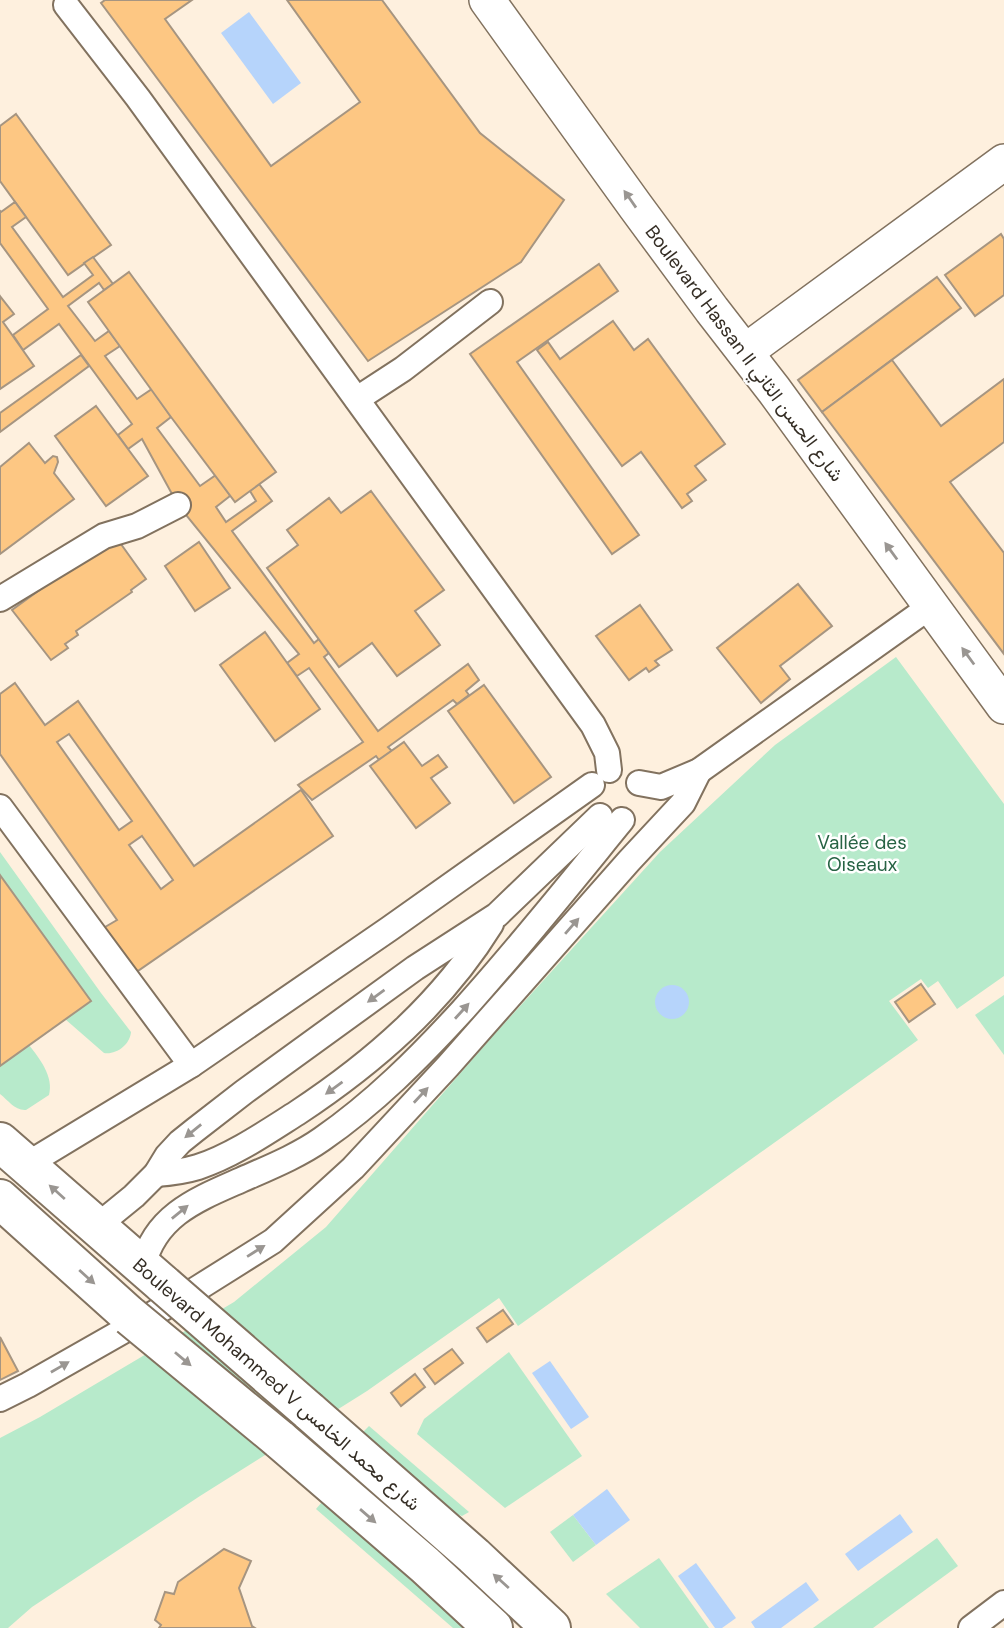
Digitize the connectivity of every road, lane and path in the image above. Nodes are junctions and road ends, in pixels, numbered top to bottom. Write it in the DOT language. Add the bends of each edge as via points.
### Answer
graph roads {
  1 [pos="487,0"];
  2 [pos="66,5"];
  3 [pos="1004,162"];
  4 [pos="490,302"];
  5 [pos="745,352"];
  6 [pos="357,399"];
  7 [pos="178,505"];
  8 [pos="0,599"];
  9 [pos="932,606"];
  10 [pos="1004,706"];
  11 [pos="699,771"];
  12 [pos="600,777"];
  13 [pos="639,783"];
  14 [pos="0,807"];
  15 [pos="611,818"];
  16 [pos="497,915"];
  17 [pos="191,1065"];
  18 [pos="13,1153"];
  19 [pos="156,1174"];
  20 [pos="0,1199"];
  21 [pos="96,1227"];
  22 [pos="153,1276"];
  23 [pos="0,1399"];
  24 [pos="1004,1602"];
  25 [pos="493,1628"];
  26 [pos="551,1628"];
  27 [pos="971,1628"];
  5 -- 1 [label="street, Boulevard Hassan II شارع الحسن الثاني, one-way"];
  2 -- 6 [label="street"];
  3 -- 5 [label="street"];
  4 -- 6 [label="street"];
  9 -- 5 [label="street, Boulevard Hassan II شارع الحسن الثاني, one-way"];
  6 -- 12 [label="street" via="593,725 607,753"];
  7 -- 8 [label="street" via="137,526 104,536"];
  10 -- 9 [label="street, Boulevard Hassan II شارع الحسن الثاني, one-way"];
  9 -- 11 [label="street"];
  11 -- 13 [label="street" via="661,787"];
  23 -- 11 [label="street, one-way" via="273,1241 353,1168 448,1066 682,803"];
  12 -- 13 [label="street" via="620,770"];
  12 -- 15 [label="street" via="589,796 592,807"];
  12 -- 17 [label="street"];
  13 -- 15 [label="street" via="640,805 633,815"];
  14 -- 17 [label="street"];
  15 -- 16 [label="street"];
  22 -- 15 [label="street, one-way" via="146,1252 157,1233 186,1206 319,1141 419,1058 506,962"];
  16 -- 19 [label="street, one-way" via="415,968 244,1092 180,1142"];
  16 -- 19 [label="street, one-way" via="435,1000 335,1088 221,1158"];
  17 -- 18 [label="street"];
  21 -- 18 [label="main road, Boulevard Mohammed V شارع محمد الخامس, one-way"];
  19 -- 21 [label="street"];
  20 -- 25 [label="main road, Boulevard Mohammed V شارع محمد الخامس, one-way, bridge"];
  21 -- 22 [label="main road, Boulevard Mohammed V شارع محمد الخامس"];
  26 -- 22 [label="main road, Boulevard Mohammed V شارع محمد الخامس, one-way, bridge"];
  24 -- 27 [label="street"];
}
